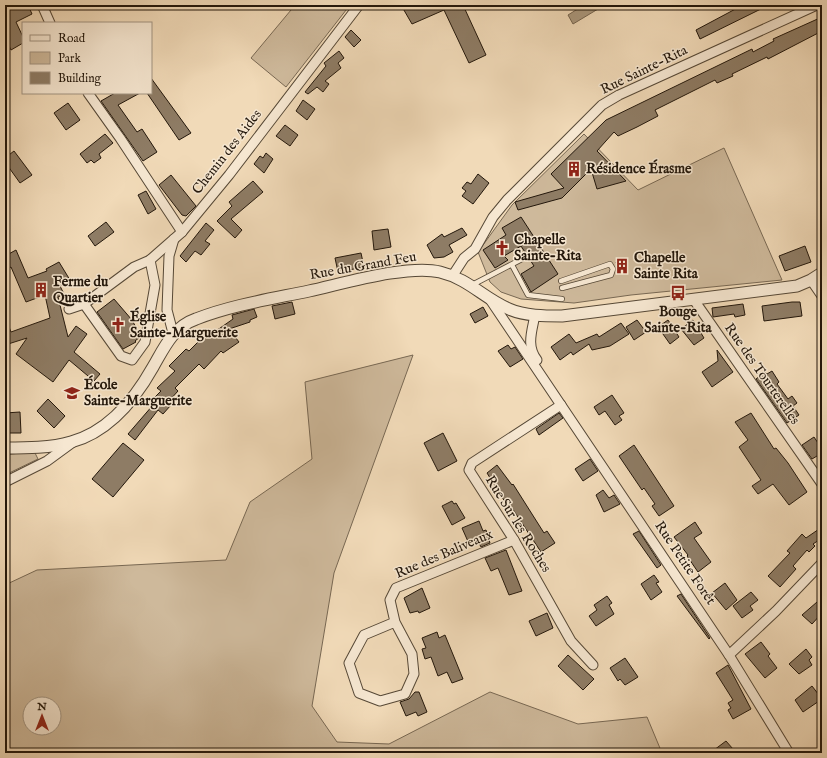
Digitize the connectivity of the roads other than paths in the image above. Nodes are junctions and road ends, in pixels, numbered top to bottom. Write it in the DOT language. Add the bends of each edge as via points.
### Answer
graph roads {
  1 [pos="42,5"];
  2 [pos="359,5"];
  3 [pos="816,5"];
  4 [pos="50,22"];
  5 [pos="89,94"];
  6 [pos="182,232"];
  7 [pos="174,239"];
  8 [pos="522,259"];
  9 [pos="150,260"];
  10 [pos="512,265"];
  11 [pos="822,273"];
  12 [pos="453,275"];
  13 [pos="812,280"];
  14 [pos="561,281"];
  15 [pos="472,285"];
  16 [pos="562,288"];
  17 [pos="488,296"];
  18 [pos="822,296"];
  19 [pos="562,299"];
  20 [pos="694,300"];
  21 [pos="84,304"];
  22 [pos="69,309"];
  23 [pos="535,315"];
  24 [pos="173,333"];
  25 [pos="553,392"];
  26 [pos="561,405"];
  27 [pos="73,442"];
  28 [pos="5,448"];
  29 [pos="5,482"];
  30 [pos="822,484"];
  31 [pos="514,540"];
  32 [pos="822,563"];
  33 [pos="395,622"];
  34 [pos="729,655"];
  35 [pos="593,665"];
  36 [pos="789,753"];
  1 -- 4 [label="street"];
  2 -- 6 [label="street, Chemin des Aides" via="229,175"];
  3 -- 12 [label="street, Rue Sainte-Rita" via="602,105 507,200 475,249 464,258"];
  5 -- 6 [label="street"];
  6 -- 7 [label="street, Chemin des Aides"];
  7 -- 9 [label="street, Chemin des Aides"];
  7 -- 24 [label="street" via="170,256 167,310"];
  8 -- 10 [label="lane"];
  9 -- 21 [label="street, Chemin des Aides" via="134,267"];
  9 -- 21 [label="street" via="155,285 145,342 132,360 121,356"];
  10 -- 15 [label="lane"];
  10 -- 19 [label="lane" via="528,295"];
  11 -- 13 [label="street, Rue du Grand Feu"];
  12 -- 15 [label="street, Rue du Grand Feu"];
  12 -- 24 [label="street, Rue du Grand Feu" via="421,270 368,278 223,310 194,319"];
  13 -- 18 [label="street"];
  13 -- 20 [label="street, Rue du Grand Feu" via="797,286"];
  14 -- 16 [label="lane" via="610,264 613,269 611,275"];
  15 -- 17 [label="street, Rue du Grand Feu"];
  17 -- 23 [label="street, Rue du Grand Feu" via="509,309"];
  17 -- 25 [label="street, Rue Petite Forêt"];
  20 -- 23 [label="street, Rue du Grand Feu" via="562,316"];
  20 -- 30 [label="street, Rue des Tourterelles"];
  21 -- 22 [label="street, Chemin des Aides"];
  23 -- 25 [label="street, Rue Petite Forêt" via="530,342 531,353 552,380"];
  24 -- 27 [label="street, Rue du Grand Feu" via="141,388 115,416 97,430"];
  25 -- 26 [label="street, Rue Petite Forêt"];
  26 -- 31 [label="street, Rue Sur les Roches" via="472,463 469,470"];
  26 -- 34 [label="street, Rue Petite Forêt"];
  27 -- 28 [label="street, Rue du Grand Feu"];
  27 -- 29 [label="street" via="47,461"];
  31 -- 33 [label="street, Rue des Baliveaux" via="396,588 390,600"];
  31 -- 35 [label="street, Rue Sur les Roches" via="570,641"];
  32 -- 34 [label="street"];
  33 -- 33 [label="street, Rue des Baliveaux" via="412,654 414,674 405,694 380,701 359,693 349,663 364,635"];
  34 -- 36 [label="street, Rue Petite Forêt"];
}
